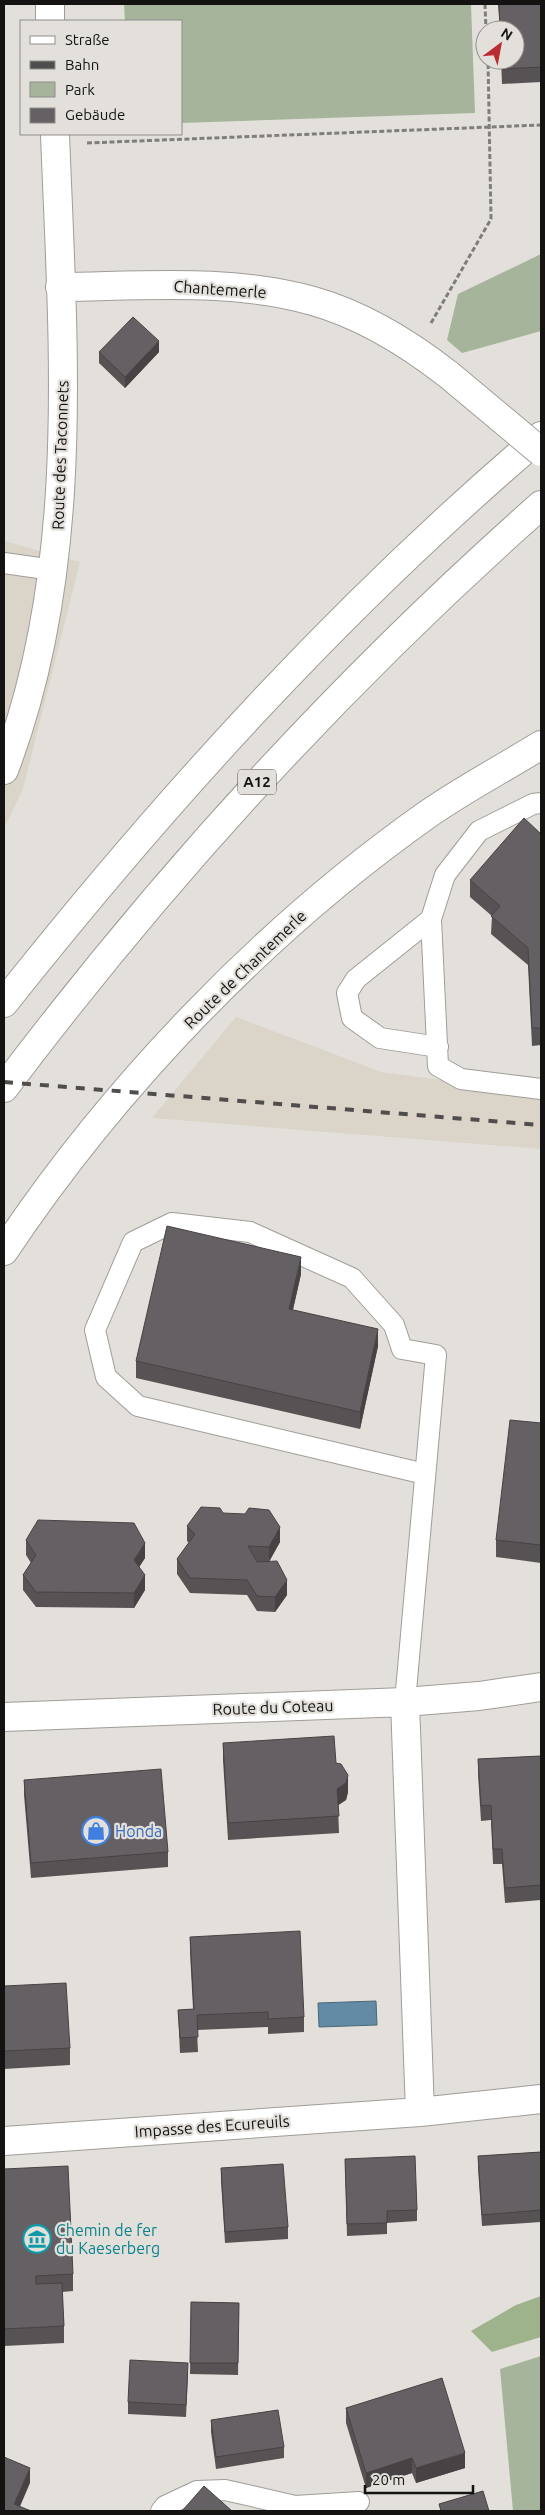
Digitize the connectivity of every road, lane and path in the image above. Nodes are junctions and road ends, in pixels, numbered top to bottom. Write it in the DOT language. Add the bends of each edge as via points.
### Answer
graph roads {
  1 [pos="50,4"];
  2 [pos="485,4"];
  3 [pos="50,20"];
  4 [pos="486,20"];
  5 [pos="488,70"];
  6 [pos="541,125"];
  7 [pos="490,126"];
  8 [pos="55,135"];
  9 [pos="85,143"];
  10 [pos="60,287"];
  11 [pos="415,349"];
  12 [pos="541,436"];
  13 [pos="541,452"];
  14 [pos="541,504"];
  15 [pos="4,563"];
  16 [pos="53,570"];
  17 [pos="541,745"];
  18 [pos="4,770"];
  19 [pos="541,803"];
  20 [pos="431,918"];
  21 [pos="4,1003"];
  22 [pos="438,1056"];
  23 [pos="4,1088"];
  24 [pos="541,1089"];
  25 [pos="4,1251"];
  26 [pos="425,1474"];
  27 [pos="541,1687"];
  28 [pos="405,1702"];
  29 [pos="4,1717"];
  30 [pos="541,2099"];
  31 [pos="420,2112"];
  32 [pos="4,2141"];
  33 [pos="359,2502"];
  34 [pos="161,2511"];
  1 -- 3 [label="main road"];
  2 -- 4 [label="path"];
  5 -- 7 [label="path"];
  6 -- 7 [label="path"];
  7 -- 9 [label="path"];
  7 -- 11 [label="path" via="492,219"];
  8 -- 10 [label="main road, Route des Taconnets"];
  10 -- 11 [label="main road, Chantemerle" via="194,285 254,288 314,301 368,322"];
  10 -- 16 [label="main road, Route des Taconnets" via="64,423"];
  11 -- 13 [label="main road, Chantemerle, bridge"];
  12 -- 21 [label="main road" via="396,567 264,699 126,852"];
  14 -- 23 [label="main road, A12" via="362,672 229,812 109,952"];
  15 -- 16 [label="lane"];
  16 -- 18 [label="main road, Route des Taconnets" via="34,673"];
  17 -- 25 [label="main road, Route de Chantemerle" via="429,814 398,837 293,922 230,980 171,1040 114,1106"];
  19 -- 20 [label="lane" via="479,831 445,875"];
  20 -- 22 [label="lane"];
  20 -- 22 [label="lane" via="356,979 346,993 352,1018 380,1038"];
  22 -- 24 [label="lane" via="461,1079"];
  26 -- 26 [label="lane" via="138,1406 106,1377 95,1330 133,1242 172,1223 250,1232 352,1278 394,1325 402,1349 436,1355"];
  26 -- 28 [label="lane"];
  27 -- 28 [label="main road, Route du Coteau"];
  28 -- 29 [label="main road, Route du Coteau"];
  28 -- 31 [label="main road"];
  30 -- 31 [label="main road, Impasse des Ecureuils"];
  31 -- 32 [label="main road, Impasse des Ecureuils"];
  33 -- 34 [label="lane" via="295,2506 224,2490 197,2491"];
}
